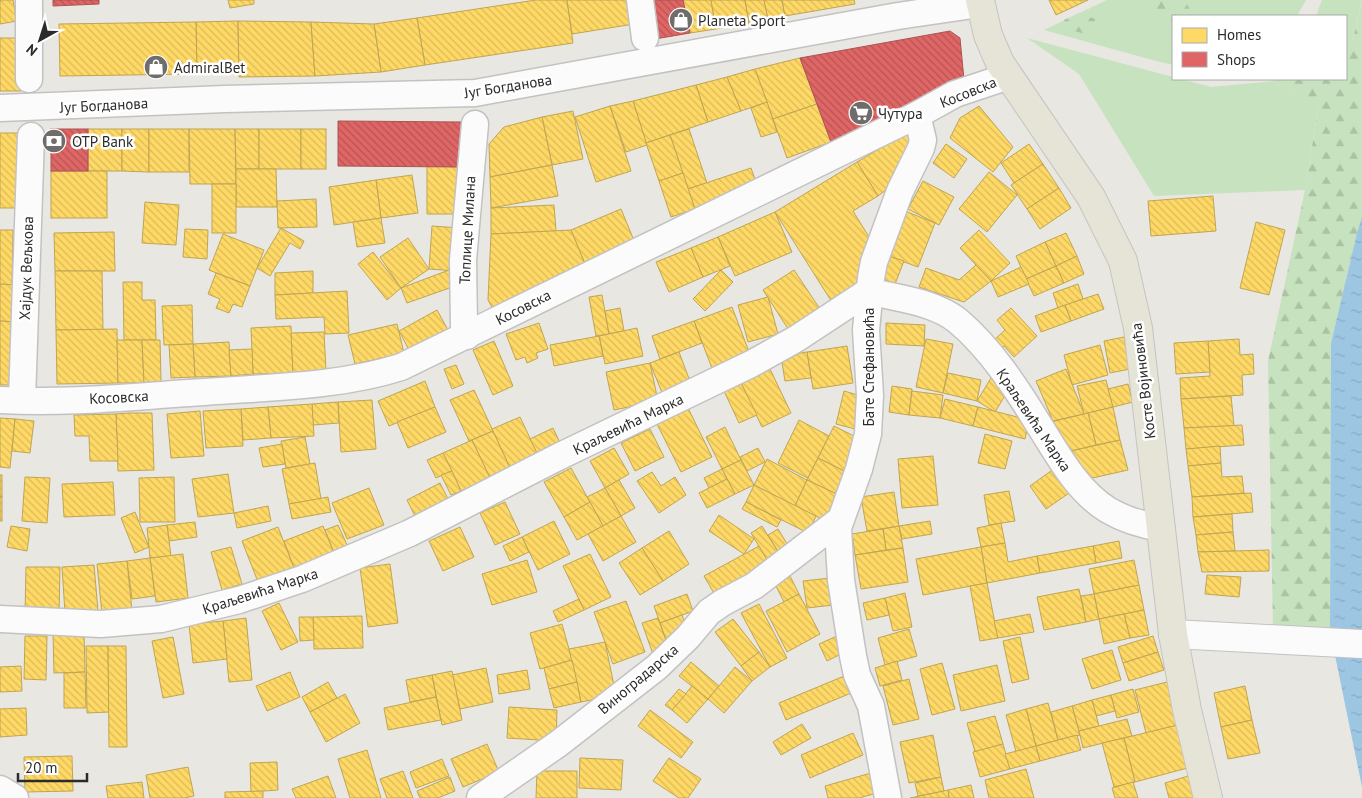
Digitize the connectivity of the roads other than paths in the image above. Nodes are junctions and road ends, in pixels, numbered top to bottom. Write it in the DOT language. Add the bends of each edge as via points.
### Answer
graph roads {
  1 [pos="29,0"];
  2 [pos="640,0"];
  3 [pos="980,2"];
  4 [pos="645,38"];
  5 [pos="1009,76"];
  6 [pos="29,79"];
  7 [pos="0,108"];
  8 [pos="917,116"];
  9 [pos="475,124"];
  10 [pos="31,136"];
  11 [pos="869,291"];
  12 [pos="467,336"];
  13 [pos="11,400"];
  14 [pos="840,520"];
  15 [pos="1161,528"];
  16 [pos="0,619"];
  17 [pos="1173,634"];
  18 [pos="1362,644"];
  19 [pos="0,789"];
  20 [pos="15,798"];
  21 [pos="480,798"];
  22 [pos="888,798"];
  23 [pos="1208,798"];
  1 -- 6 [label="street"];
  2 -- 4 [label="street"];
  3 -- 5 [label="main road, Косте Војиновића" via="988,35"];
  3 -- 7 [label="street, Југ Богданова" via="475,93"];
  5 -- 8 [label="street, Косовска" via="955,94"];
  5 -- 15 [label="main road, Косте Војиновића" via="1091,198 1123,261 1138,328"];
  8 -- 11 [label="street, Бате Стефановића" via="922,148 889,219 874,262"];
  8 -- 12 [label="street, Косовска"];
  9 -- 12 [label="street, Топлице Милана" via="463,260 464,327"];
  10 -- 13 [label="street, Хајдук Вељкова"];
  11 -- 14 [label="street, Бате Стефановића" via="866,330 870,395 868,434"];
  11 -- 15 [label="street, Краљевића Марка" via="916,302 957,321 1006,377 1077,482 1106,509 1141,525"];
  11 -- 16 [label="street, Краљевића Марка" via="752,364 550,461 410,533 294,582 212,608 146,621 88,624"];
  12 -- 13 [label="street, Косовска" via="401,367 343,381 166,394"];
  14 -- 21 [label="street, Виноградарска" via="754,586 709,612 658,667 558,744"];
  14 -- 22 [label="street, Бате Стефановића" via="840,565 853,656 857,675 871,706"];
  15 -- 17 [label="main road, Косте Војиновића"];
  17 -- 18 [label="street"];
  17 -- 23 [label="main road, Косте Војиновића"];
  19 -- 20 [label="street"];
}
